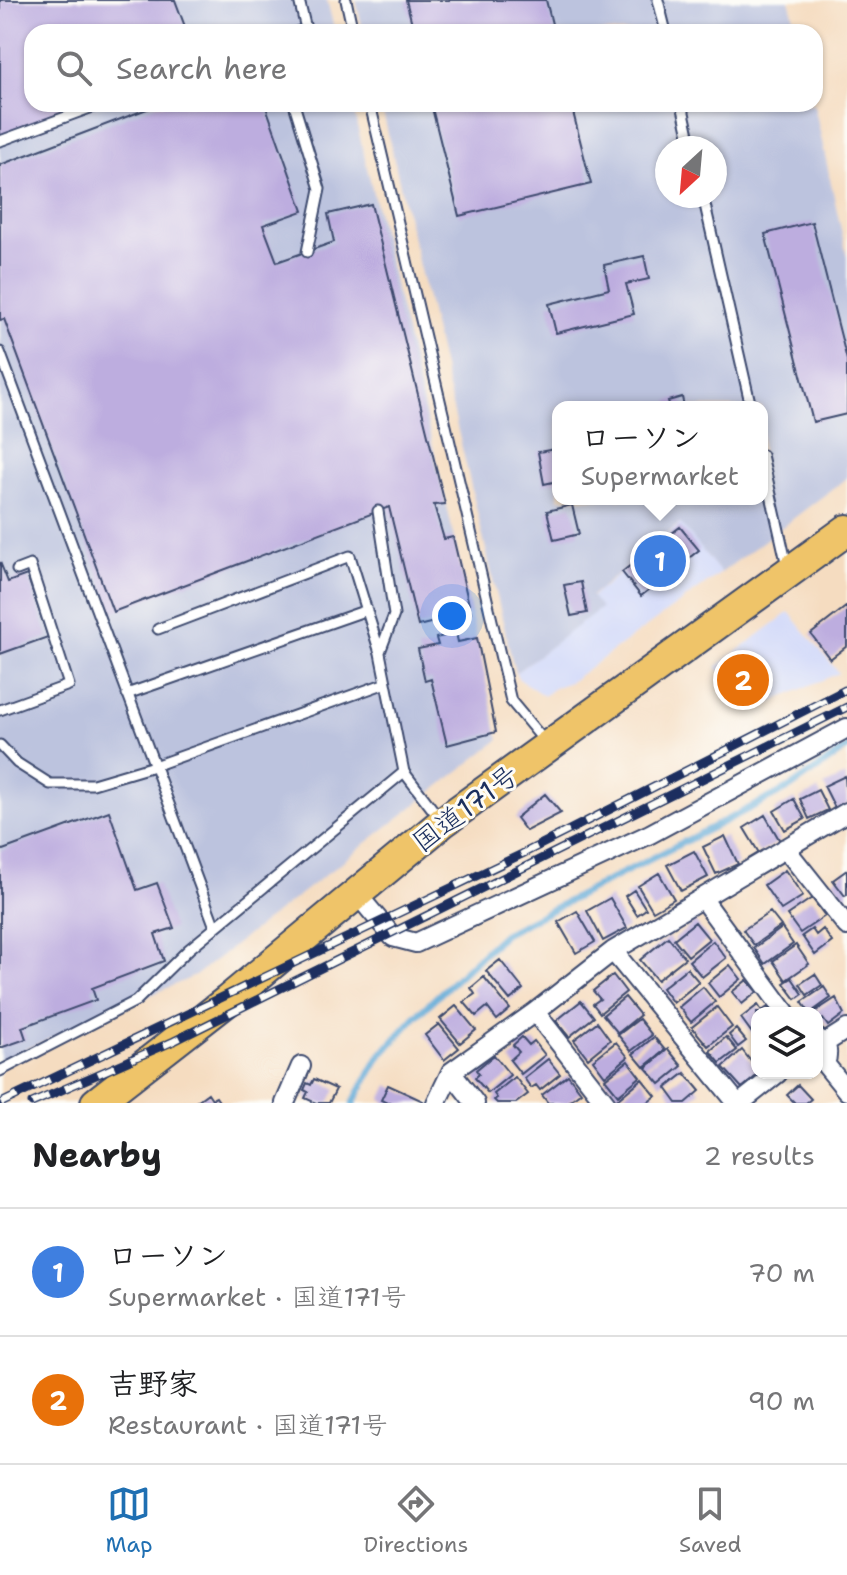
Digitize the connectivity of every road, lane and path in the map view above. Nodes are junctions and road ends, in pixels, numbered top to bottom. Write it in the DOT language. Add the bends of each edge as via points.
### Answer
graph roads {
  1 [pos="299,0"];
  2 [pos="346,0"];
  3 [pos="658,0"];
  4 [pos="305,24"];
  5 [pos="351,24"];
  6 [pos="664,24"];
  7 [pos="79,112"];
  8 [pos="296,112"];
  9 [pos="372,112"];
  10 [pos="684,112"];
  11 [pos="689,136"];
  12 [pos="0,141"];
  13 [pos="706,208"];
  14 [pos="307,252"];
  15 [pos="0,352"];
  16 [pos="750,401"];
  17 [pos="768,481"];
  18 [pos="378,511"];
  19 [pos="847,530"];
  20 [pos="17,570"];
  21 [pos="789,573"];
  22 [pos="367,610"];
  23 [pos="158,629"];
  24 [pos="380,653"];
  25 [pos="386,683"];
  26 [pos="127,694"];
  27 [pos="0,710"];
  28 [pos="847,728"];
  29 [pos="0,745"];
  30 [pos="548,747"];
  31 [pos="154,766"];
  32 [pos="404,772"];
  33 [pos="847,812"];
  34 [pos="443,822"];
  35 [pos="785,848"];
  36 [pos="356,893"];
  37 [pos="702,898"];
  38 [pos="847,926"];
  39 [pos="215,927"];
  40 [pos="613,951"];
  41 [pos="782,1007"];
  42 [pos="535,1012"];
  43 [pos="847,1029"];
  44 [pos="823,1039"];
  45 [pos="823,1045"];
  46 [pos="823,1062"];
  47 [pos="301,1066"];
  48 [pos="823,1067"];
  49 [pos="0,1071"];
  50 [pos="451,1072"];
  51 [pos="770,1079"];
  52 [pos="847,1091"];
  53 [pos="96,1103"];
  54 [pos="285,1103"];
  55 [pos="436,1103"];
  56 [pos="475,1103"];
  57 [pos="606,1103"];
  58 [pos="738,1103"];
  1 -- 4 [label="lane"];
  2 -- 5 [label="lane"];
  3 -- 6 [label="lane"];
  7 -- 12 [label="lane"];
  8 -- 14 [label="lane" via="320,189"];
  9 -- 30 [label="lane" via="511,701"];
  10 -- 11 [label="lane"];
  13 -- 16 [label="lane"];
  15 -- 26 [label="lane"];
  17 -- 21 [label="lane"];
  18 -- 24 [label="lane" via="394,615"];
  19 -- 21 [label="highway, 国道171号"];
  20 -- 27 [label="lane" via="30,565 69,685"];
  21 -- 30 [label="highway, 国道171号"];
  22 -- 23 [label="lane" via="350,556"];
  22 -- 24 [label="lane"];
  22 -- 26 [label="lane"];
  24 -- 25 [label="lane"];
  25 -- 31 [label="lane"];
  25 -- 32 [label="lane"];
  26 -- 31 [label="lane"];
  28 -- 36 [label="street" via="650,834 416,943 393,937"];
  29 -- 31 [label="lane" via="50,784 93,784"];
  30 -- 34 [label="highway, 国道171号"];
  31 -- 39 [label="lane"];
  32 -- 34 [label="lane"];
  32 -- 39 [label="lane"];
  33 -- 35 [label="street"];
  34 -- 36 [label="highway, 国道171号"];
  35 -- 37 [label="street"];
  35 -- 38 [label="street"];
  36 -- 53 [label="highway, 国道171号"];
  37 -- 40 [label="street"];
  37 -- 41 [label="street"];
  39 -- 49 [label="lane" via="136,1001"];
  40 -- 42 [label="street"];
  40 -- 58 [label="street"];
  42 -- 50 [label="street"];
  42 -- 57 [label="street"];
  43 -- 44 [label="street"];
  45 -- 46 [label="street" via="828,1056"];
  47 -- 54 [label="street"];
  48 -- 52 [label="street"];
  50 -- 55 [label="street"];
  50 -- 56 [label="street"];
  51 -- 58 [label="street"];
}
